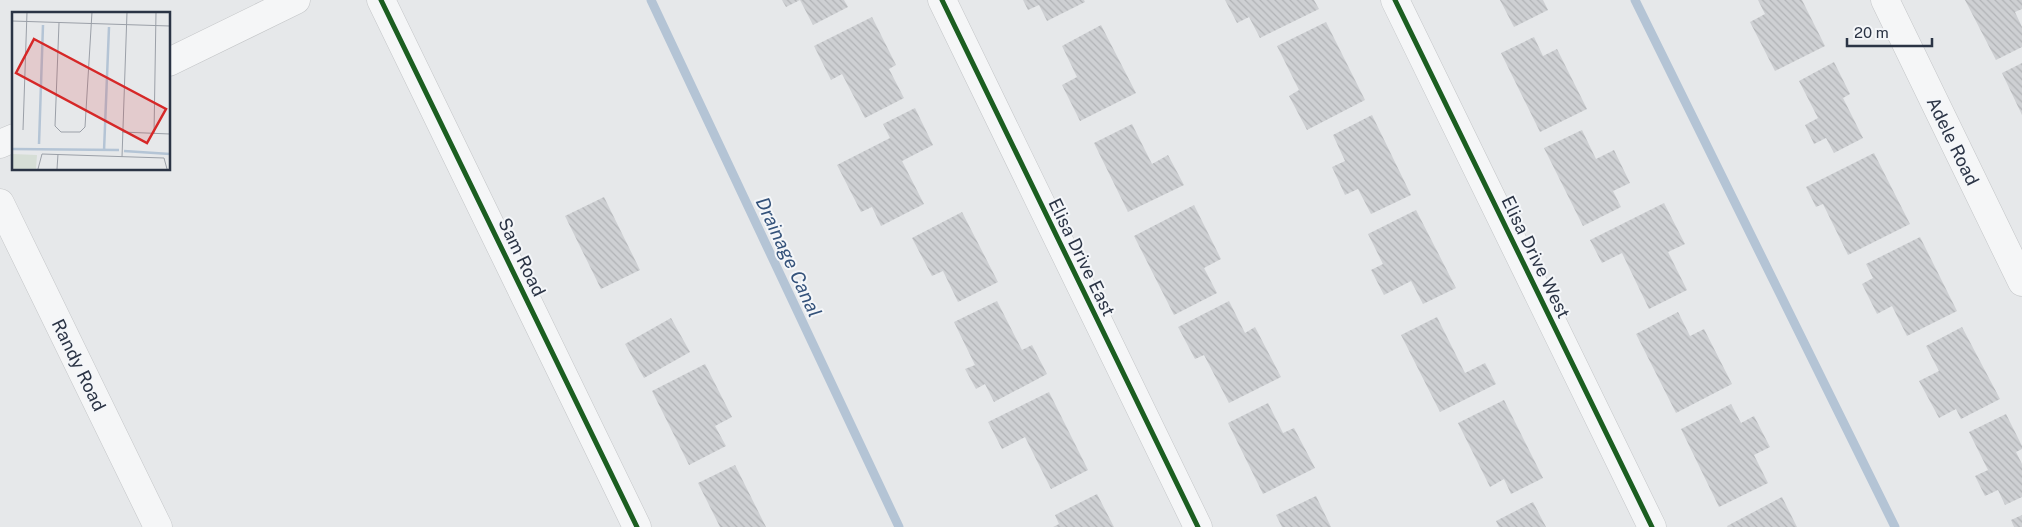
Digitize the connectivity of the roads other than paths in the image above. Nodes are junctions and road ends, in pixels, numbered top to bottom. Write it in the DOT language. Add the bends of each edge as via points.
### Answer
graph roads {
  1 [pos="296,0"];
  2 [pos="381,0"];
  3 [pos="942,0"];
  4 [pos="1395,0"];
  5 [pos="1884,0"];
  6 [pos="170,62"];
  7 [pos="12,139"];
  8 [pos="0,144"];
  9 [pos="0,203"];
  10 [pos="2022,282"];
  11 [pos="158,527"];
  12 [pos="637,527"];
  13 [pos="1198,527"];
  14 [pos="1652,527"];
  1 -- 6 [label="street"];
  2 -- 12 [label="street, Sam Road"];
  3 -- 13 [label="street, Elisa Drive East"];
  4 -- 14 [label="street, Elisa Drive West"];
  5 -- 10 [label="street, Adele Road"];
  7 -- 8 [label="street"];
  9 -- 11 [label="street, Randy Road"];
}
